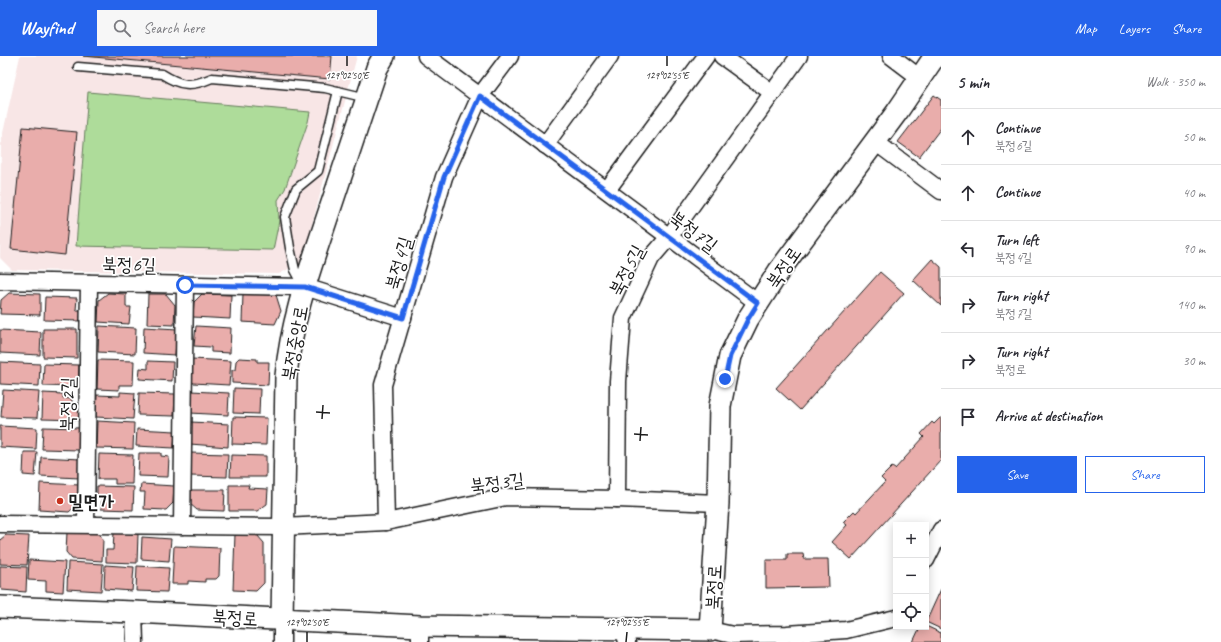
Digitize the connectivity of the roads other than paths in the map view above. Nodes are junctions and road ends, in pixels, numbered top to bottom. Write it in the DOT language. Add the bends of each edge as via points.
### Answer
graph roads {
  1 [pos="384,56"];
  2 [pos="426,56"];
  3 [pos="510,56"];
  4 [pos="610,56"];
  5 [pos="706,56"];
  6 [pos="722,56"];
  7 [pos="799,56"];
  8 [pos="891,56"];
  9 [pos="935,56"];
  10 [pos="78,67"];
  11 [pos="920,78"];
  12 [pos="338,91"];
  13 [pos="773,93"];
  14 [pos="480,96"];
  15 [pos="367,98"];
  16 [pos="874,141"];
  17 [pos="545,145"];
  18 [pos="607,190"];
  19 [pos="941,191"];
  20 [pos="669,237"];
  21 [pos="0,281"];
  22 [pos="88,283"];
  23 [pos="185,285"];
  24 [pos="305,287"];
  25 [pos="758,303"];
  26 [pos="403,318"];
  27 [pos="617,499"];
  28 [pos="718,503"];
  29 [pos="386,522"];
  30 [pos="0,524"];
  31 [pos="86,524"];
  32 [pos="182,526"];
  33 [pos="283,527"];
  34 [pos="941,530"];
  35 [pos="927,558"];
  36 [pos="0,608"];
  37 [pos="134,612"];
  38 [pos="893,619"];
  39 [pos="282,620"];
  40 [pos="710,630"];
  41 [pos="420,634"];
  42 [pos="561,635"];
  43 [pos="625,636"];
  44 [pos="135,642"];
  45 [pos="282,642"];
  1 -- 15 [label="street, 북정중앙로"];
  2 -- 14 [label="street, 북정7길"];
  3 -- 14 [label="street, 북정4길"];
  4 -- 17 [label="street"];
  5 -- 18 [label="street"];
  6 -- 13 [label="street"];
  7 -- 13 [label="street, 북정5길"];
  8 -- 11 [label="street"];
  9 -- 11 [label="street, 북정로"];
  10 -- 12 [label="lane" via="162,74 186,85 212,78"];
  11 -- 16 [label="street, 북정로"];
  12 -- 15 [label="lane"];
  12 -- 24 [label="lane" via="318,170 296,189 285,217 295,270"];
  13 -- 20 [label="street, 북정5길"];
  14 -- 17 [label="street, 북정7길"];
  14 -- 26 [label="street, 북정4길" via="444,177"];
  15 -- 24 [label="street, 북정중앙로"];
  16 -- 19 [label="street"];
  16 -- 25 [label="street, 북정로" via="779,270"];
  17 -- 18 [label="street, 북정7길"];
  18 -- 20 [label="street, 북정7길"];
  20 -- 25 [label="street, 북정7길"];
  20 -- 27 [label="street, 북정5길" via="651,258 623,318 618,381"];
  21 -- 22 [label="street, 북정6길"];
  22 -- 23 [label="street, 북정6길"];
  22 -- 31 [label="street, 북정2길"];
  23 -- 24 [label="street, 북정6길"];
  23 -- 32 [label="street"];
  24 -- 26 [label="street, 북정6길"];
  24 -- 33 [label="street, 북정중앙로" via="288,353"];
  25 -- 28 [label="street, 북정로" via="730,356 725,379 720,406"];
  26 -- 29 [label="street, 북정4길" via="383,385"];
  27 -- 28 [label="street, 북정3길"];
  27 -- 29 [label="street, 북정3길" via="506,497"];
  28 -- 40 [label="street, 북정로"];
  29 -- 33 [label="street, 북정3길"];
  30 -- 31 [label="street"];
  31 -- 32 [label="street"];
  32 -- 33 [label="street"];
  33 -- 39 [label="street, 북정중앙로"];
  34 -- 35 [label="street"];
  36 -- 37 [label="street, 북정로"];
  37 -- 39 [label="street, 북정로"];
  37 -- 44 [label="street"];
  38 -- 40 [label="street, 북정로" via="846,630 787,634 733,635"];
  39 -- 41 [label="street, 북정로"];
  39 -- 45 [label="street"];
  40 -- 43 [label="street, 북정로"];
  41 -- 42 [label="street, 북정로"];
  42 -- 43 [label="street, 북정로"];
}
